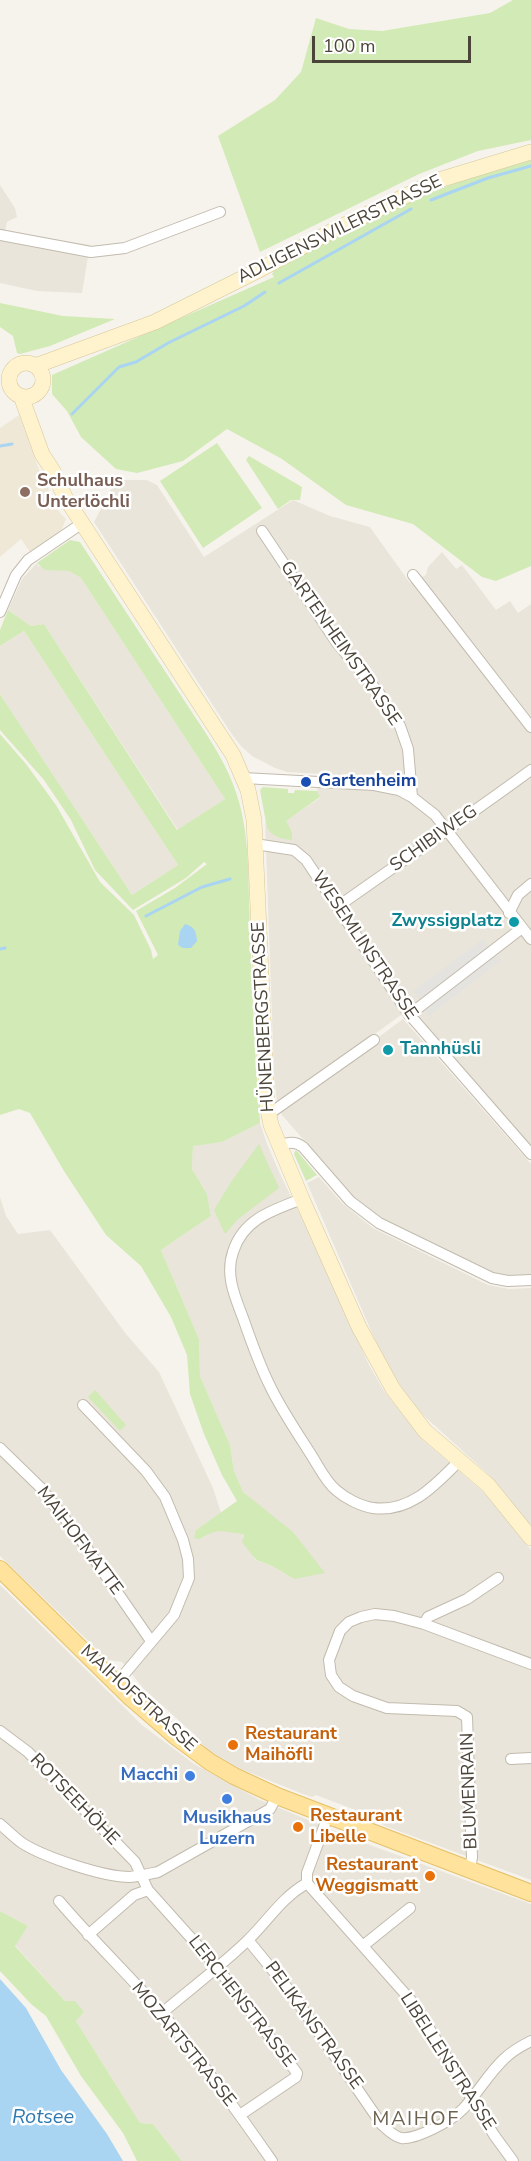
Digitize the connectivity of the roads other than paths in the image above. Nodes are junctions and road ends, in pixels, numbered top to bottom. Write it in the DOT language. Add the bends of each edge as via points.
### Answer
graph roads {
  1 [pos="531,152"];
  2 [pos="220,212"];
  3 [pos="0,236"];
  4 [pos="38,370"];
  5 [pos="5,377"];
  6 [pos="37,393"];
  7 [pos="21,396"];
  8 [pos="53,471"];
  9 [pos="81,524"];
  10 [pos="262,531"];
  11 [pos="413,574"];
  12 [pos="0,612"];
  13 [pos="531,727"];
  14 [pos="531,770"];
  15 [pos="243,778"];
  16 [pos="412,796"];
  17 [pos="447,832"];
  18 [pos="255,844"];
  19 [pos="531,884"];
  20 [pos="337,907"];
  21 [pos="509,913"];
  22 [pos="522,928"];
  23 [pos="531,939"];
  24 [pos="409,1015"];
  25 [pos="374,1040"];
  26 [pos="269,1114"];
  27 [pos="279,1146"];
  28 [pos="531,1154"];
  29 [pos="302,1199"];
  30 [pos="531,1280"];
  31 [pos="84,1405"];
  32 [pos="0,1448"];
  33 [pos="460,1460"];
  34 [pos="531,1538"];
  35 [pos="0,1570"];
  36 [pos="498,1578"];
  37 [pos="424,1624"];
  38 [pos="152,1641"];
  39 [pos="531,1664"];
  40 [pos="116,1684"];
  41 [pos="0,1731"];
  42 [pos="531,1758"];
  43 [pos="511,1759"];
  44 [pos="277,1796"];
  45 [pos="328,1816"];
  46 [pos="0,1824"];
  47 [pos="470,1870"];
  48 [pos="143,1875"];
  49 [pos="307,1883"];
  50 [pos="148,1890"];
  51 [pos="531,1893"];
  52 [pos="59,1901"];
  53 [pos="410,1908"];
  54 [pos="88,1935"];
  55 [pos="248,1940"];
  56 [pos="363,1945"];
  57 [pos="217,1967"];
  58 [pos="162,2013"];
  59 [pos="531,2041"];
  60 [pos="472,2097"];
  61 [pos="240,2115"];
  62 [pos="272,2161"];
  63 [pos="513,2161"];
  1 -- 4 [label="street, ADLIGENSWILERSTRASSE" via="440,180 332,231 133,337"];
  2 -- 3 [label="street" via="125,248 92,252"];
  4 -- 5 [label="street" via="22,363"];
  4 -- 6 [label="street" via="43,381"];
  5 -- 7 [label="street"];
  6 -- 7 [label="street"];
  6 -- 8 [label="street, HÜNENBERGSTRASSE" via="39,421"];
  7 -- 8 [label="street, HÜNENBERGSTRASSE" via="42,454"];
  8 -- 9 [label="street, HÜNENBERGSTRASSE"];
  9 -- 12 [label="street" via="28,560 16,575"];
  9 -- 15 [label="street, HÜNENBERGSTRASSE" via="232,755"];
  10 -- 16 [label="street, GARTENHEIMSTRASSE" via="337,643 379,693 400,726 408,749"];
  11 -- 13 [label="street"];
  14 -- 17 [label="street, SCHIBIWEG"];
  15 -- 16 [label="street" via="374,785"];
  15 -- 18 [label="street, HÜNENBERGSTRASSE" via="252,806"];
  16 -- 17 [label="street" via="426,806"];
  17 -- 20 [label="street, SCHIBIWEG"];
  17 -- 21 [label="street"];
  18 -- 20 [label="street, WESEMLINSTRASSE" via="282,847 301,855"];
  18 -- 26 [label="street, HÜNENBERGSTRASSE"];
  19 -- 21 [label="street" via="518,895"];
  20 -- 24 [label="street, WESEMLINSTRASSE"];
  21 -- 22 [label="street"];
  22 -- 23 [label="street"];
  22 -- 24 [label="street"];
  24 -- 28 [label="street, WESEMLINSTRASSE"];
  25 -- 26 [label="street"];
  26 -- 27 [label="street, HÜNENBERGSTRASSE"];
  27 -- 29 [label="street, HÜNENBERGSTRASSE"];
  27 -- 30 [label="street" via="294,1143 303,1147 350,1201 379,1223 492,1278"];
  29 -- 33 [label="street, HÜNENBERGSTRASSE" via="359,1327 393,1389 425,1431"];
  29 -- 33 [label="street" via="264,1214 249,1225 232,1253 230,1270 255,1352 285,1414 336,1490 372,1508 412,1502 432,1489"];
  31 -- 38 [label="street" via="146,1471 165,1497 183,1540 189,1578 174,1615"];
  32 -- 38 [label="street, MAIHOFMATTE" via="40,1487"];
  33 -- 34 [label="street, HÜNENBERGSTRASSE" via="488,1485"];
  35 -- 40 [label="main road, MAIHOFSTRASSE"];
  36 -- 37 [label="street" via="428,1617"];
  37 -- 39 [label="street"];
  37 -- 47 [label="street, BLUMENRAIN" via="375,1614 349,1622 336,1639 329,1660 331,1675 353,1696 387,1708 457,1711 467,1717"];
  38 -- 40 [label="street"];
  40 -- 44 [label="main road, MAIHOFSTRASSE" via="210,1762"];
  41 -- 48 [label="street, ROTSEEHÖHE" via="28,1752 135,1862"];
  42 -- 43 [label="street"];
  44 -- 45 [label="main road, MAIHOFSTRASSE"];
  44 -- 48 [label="street" via="270,1809 158,1872"];
  45 -- 47 [label="main road, MAIHOFSTRASSE"];
  45 -- 49 [label="street"];
  46 -- 48 [label="street" via="21,1842 60,1860 108,1874"];
  47 -- 51 [label="main road, MAIHOFSTRASSE"];
  48 -- 50 [label="street, LERCHENSTRASSE"];
  49 -- 55 [label="street" via="275,1908"];
  49 -- 56 [label="street, LIBELLENSTRASSE"];
  50 -- 54 [label="street" via="134,1895"];
  50 -- 57 [label="street, LERCHENSTRASSE"];
  52 -- 54 [label="street, MOZARTSTRASSE"];
  53 -- 56 [label="street"];
  54 -- 58 [label="street, MOZARTSTRASSE"];
  55 -- 57 [label="street"];
  55 -- 60 [label="street, PELIKANSTRASSE" via="293,1995 392,2134 412,2137 439,2125 461,2111"];
  56 -- 60 [label="street, LIBELLENSTRASSE" via="415,2005"];
  57 -- 58 [label="street"];
  57 -- 61 [label="street, LERCHENSTRASSE" via="297,2073"];
  58 -- 61 [label="street, MOZARTSTRASSE"];
  59 -- 60 [label="street" via="504,2059"];
  60 -- 63 [label="street, LIBELLENSTRASSE"];
  61 -- 62 [label="street, MOZARTSTRASSE"];
}
